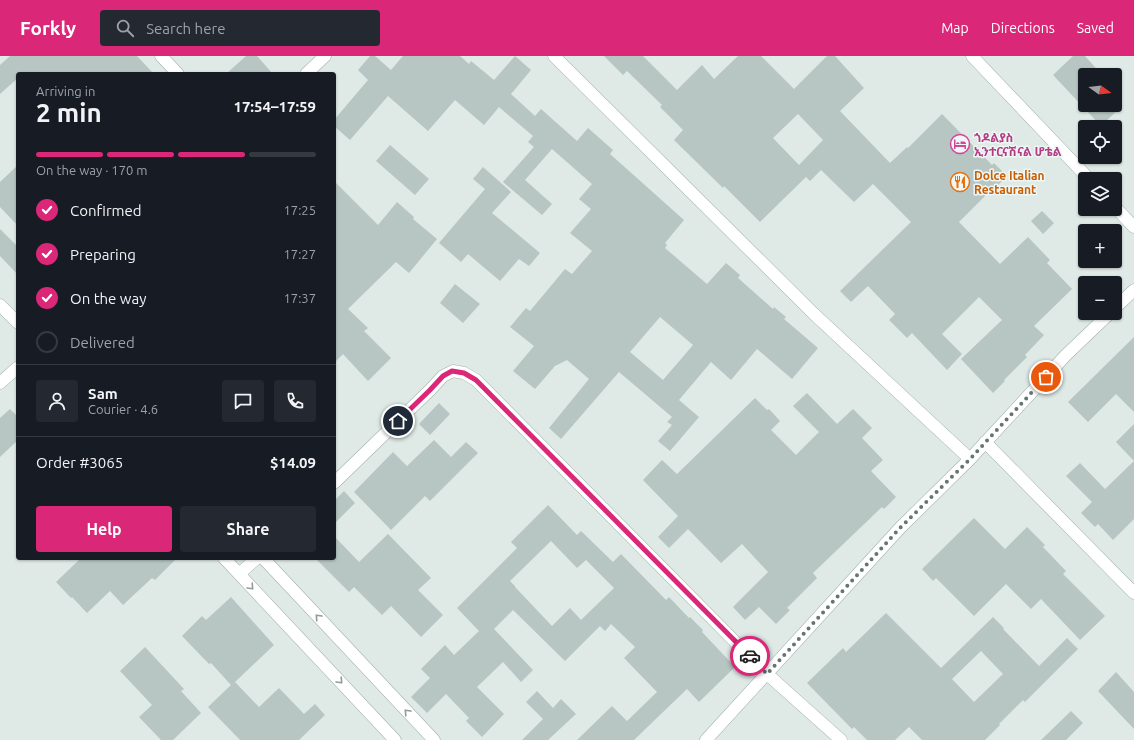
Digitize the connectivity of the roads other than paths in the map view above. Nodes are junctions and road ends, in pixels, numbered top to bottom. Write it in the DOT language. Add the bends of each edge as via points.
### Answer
graph roads {
  1 [pos="161,56"];
  2 [pos="325,56"];
  3 [pos="554,56"];
  4 [pos="972,56"];
  5 [pos="176,72"];
  6 [pos="308,72"];
  7 [pos="1082,172"];
  8 [pos="1122,214"];
  9 [pos="1134,227"];
  10 [pos="1134,290"];
  11 [pos="1122,301"];
  12 [pos="0,305"];
  13 [pos="1103,320"];
  14 [pos="16,321"];
  15 [pos="16,370"];
  16 [pos="0,384"];
  17 [pos="985,442"];
  18 [pos="970,459"];
  19 [pos="336,481"];
  20 [pos="226,560"];
  21 [pos="254,560"];
  22 [pos="265,560"];
  23 [pos="239,574"];
  24 [pos="1134,593"];
  25 [pos="767,674"];
  26 [pos="395,740"];
  27 [pos="434,740"];
  28 [pos="706,740"];
  29 [pos="841,740"];
  1 -- 5 [label="street"];
  2 -- 6 [label="street"];
  3 -- 18 [label="street" via="814,314"];
  4 -- 7 [label="street"];
  8 -- 9 [label="street"];
  10 -- 11 [label="street"];
  12 -- 14 [label="street"];
  13 -- 17 [label="street" via="1066,355"];
  15 -- 16 [label="street"];
  17 -- 18 [label="street"];
  17 -- 24 [label="street"];
  18 -- 25 [label="street" via="900,528"];
  19 -- 25 [label="street" via="443,376 452,371 464,373 476,380"];
  20 -- 23 [label="street"];
  21 -- 23 [label="street"];
  27 -- 22 [label="street, one-way"];
  23 -- 26 [label="street, one-way"];
  25 -- 28 [label="street"];
  25 -- 29 [label="street"];
}
